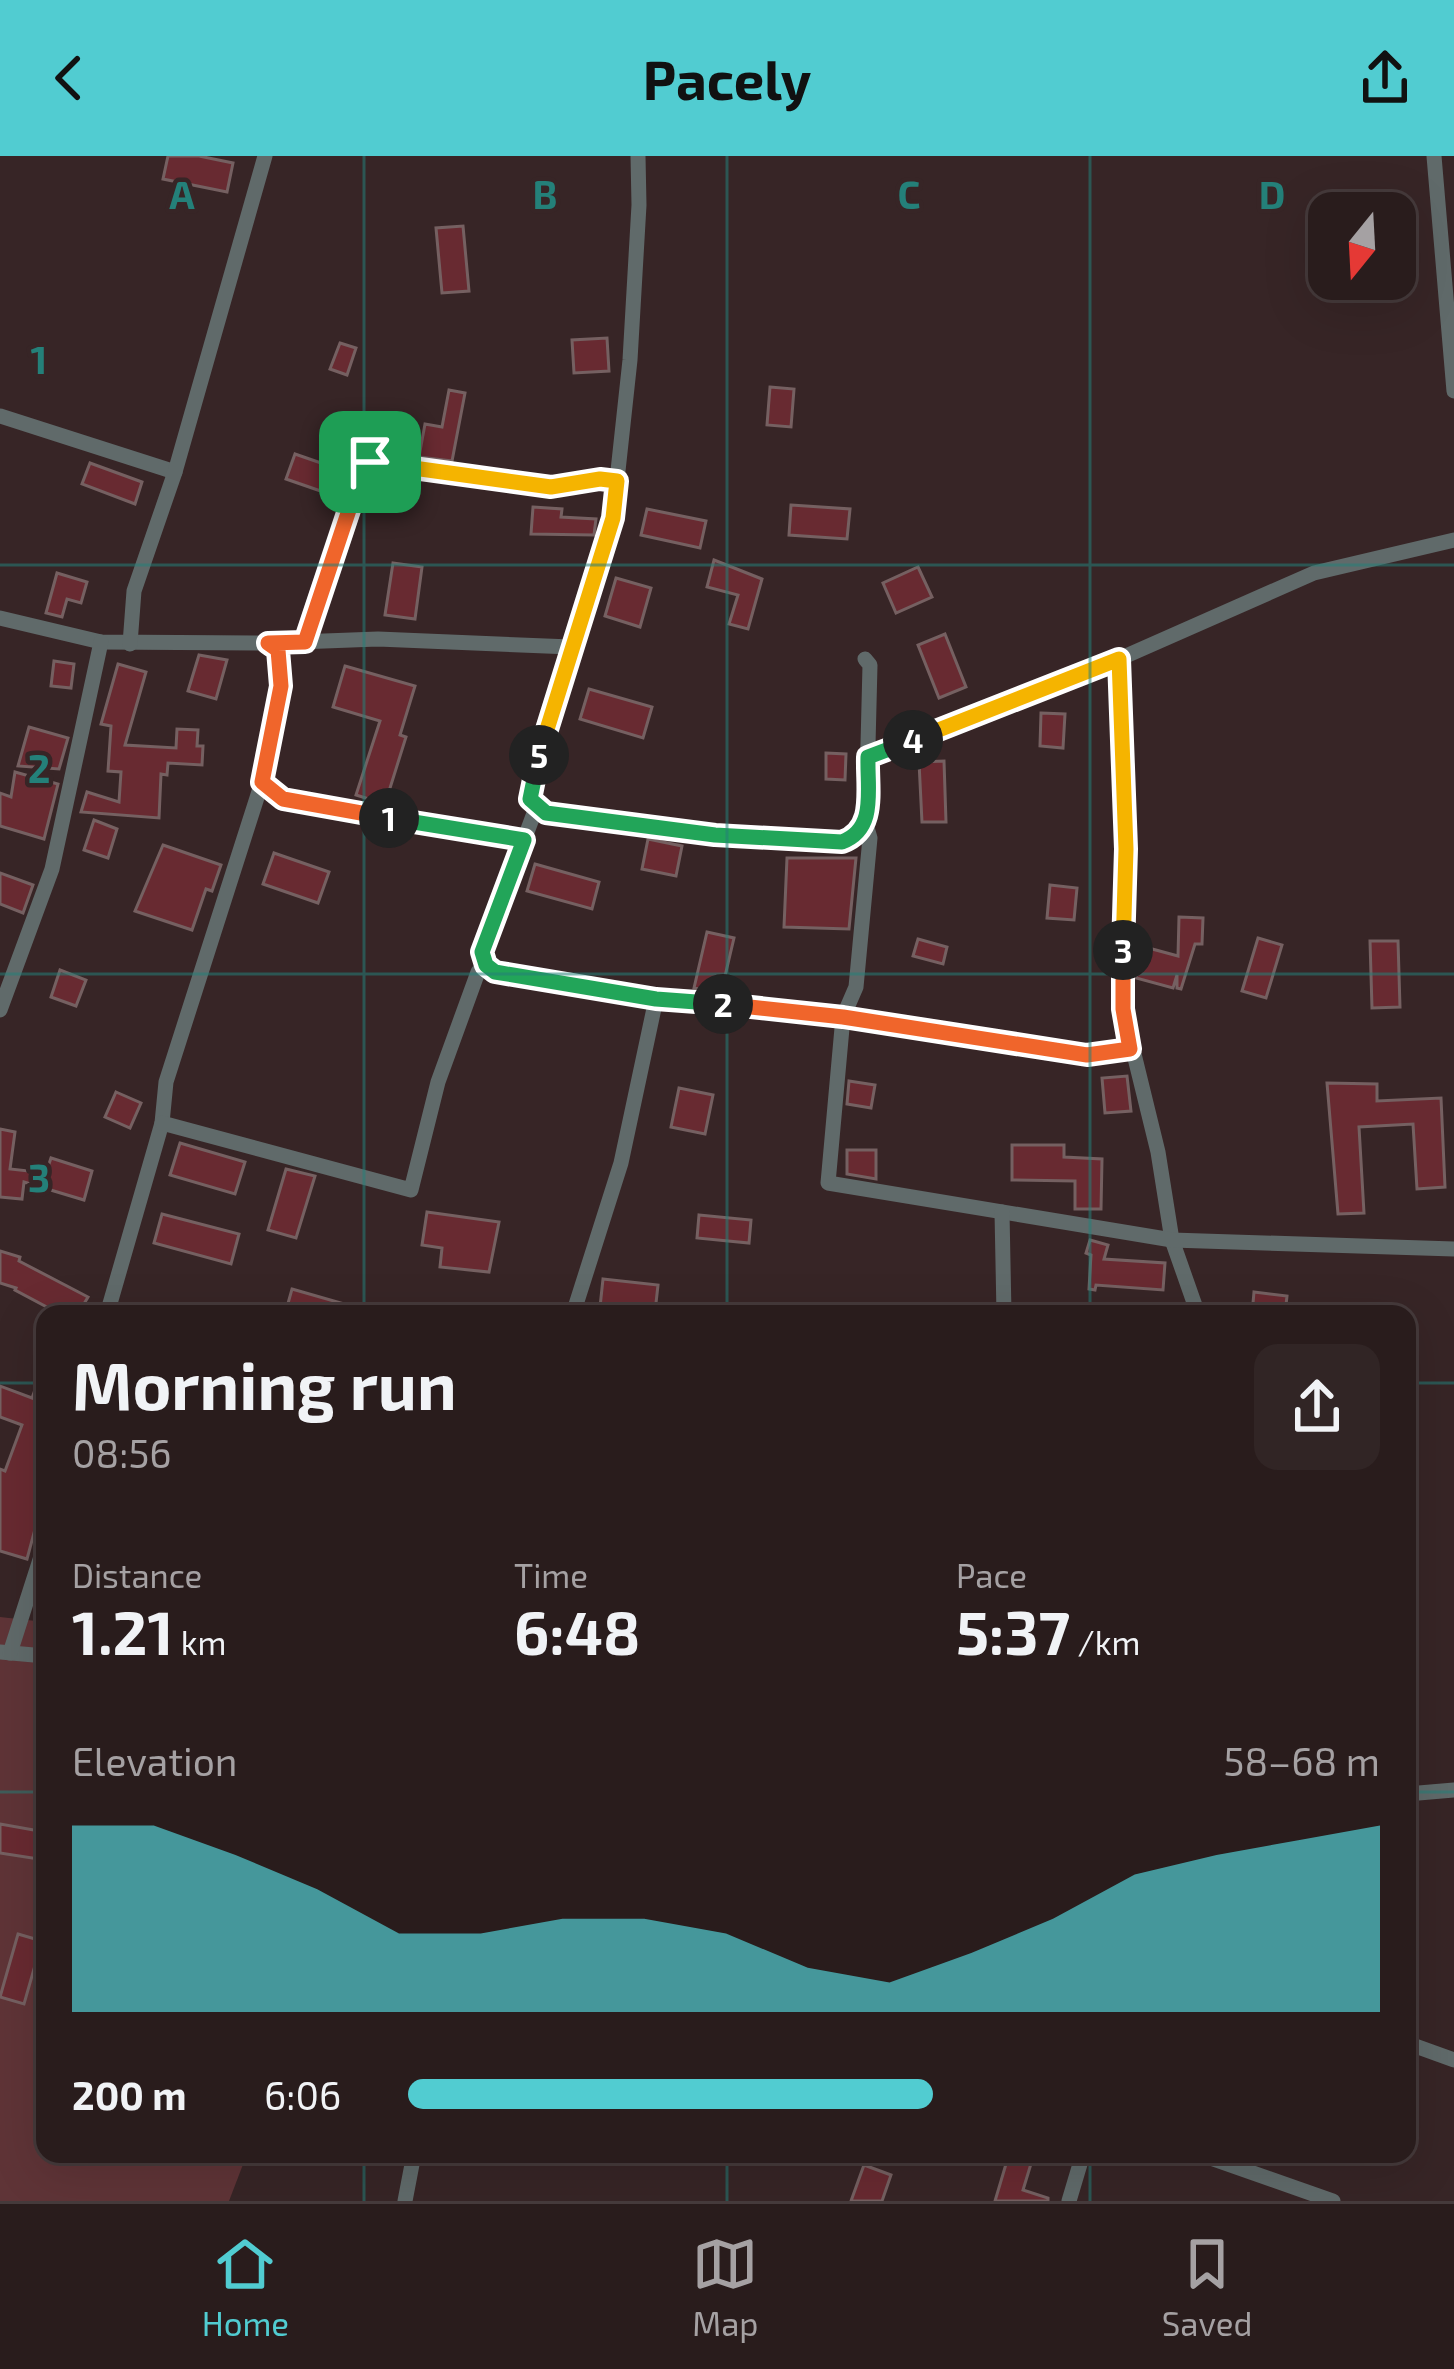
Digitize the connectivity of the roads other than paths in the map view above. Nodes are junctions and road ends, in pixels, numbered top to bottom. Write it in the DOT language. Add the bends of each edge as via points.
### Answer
graph roads {
  1 [pos="265,156"];
  2 [pos="638,156"];
  3 [pos="1434,156"];
  4 [pos="1454,391"];
  5 [pos="0,416"];
  6 [pos="175,472"];
  7 [pos="617,481"];
  8 [pos="1454,540"];
  9 [pos="0,618"];
  10 [pos="100,642"];
  11 [pos="305,642"];
  12 [pos="268,643"];
  13 [pos="130,644"];
  14 [pos="571,647"];
  15 [pos="865,659"];
  16 [pos="1119,659"];
  17 [pos="868,757"];
  18 [pos="262,782"];
  19 [pos="536,808"];
  20 [pos="866,824"];
  21 [pos="524,840"];
  22 [pos="486,965"];
  23 [pos="656,999"];
  24 [pos="0,1010"];
  25 [pos="843,1017"];
  26 [pos="1130,1049"];
  27 [pos="163,1123"];
  28 [pos="1002,1212"];
  29 [pos="1172,1240"];
  30 [pos="1454,1250"];
  31 [pos="110,1305"];
  32 [pos="576,1305"];
  33 [pos="1004,1305"];
  34 [pos="1195,1305"];
  35 [pos="36,1568"];
  36 [pos="5,1652"];
  37 [pos="36,1655"];
  38 [pos="1454,1790"];
  39 [pos="1416,1793"];
  40 [pos="1416,2046"];
  41 [pos="1454,2060"];
  42 [pos="412,2163"];
  43 [pos="1080,2163"];
  44 [pos="1224,2163"];
  45 [pos="405,2201"];
  46 [pos="1069,2201"];
  47 [pos="1333,2201"];
  1 -- 6 [label="street"];
  2 -- 7 [label="street"];
  3 -- 4 [label="street"];
  5 -- 6 [label="street"];
  6 -- 13 [label="street" via="134,591"];
  7 -- 11 [label="street" via="551,487 364,465"];
  7 -- 14 [label="street" via="613,518"];
  8 -- 16 [label="street" via="1314,573"];
  9 -- 10 [label="street"];
  10 -- 13 [label="street"];
  10 -- 24 [label="street" via="52,869"];
  11 -- 12 [label="street"];
  11 -- 14 [label="street"];
  12 -- 13 [label="street"];
  12 -- 18 [label="street" via="278,650 281,686"];
  14 -- 19 [label="street" via="529,788"];
  15 -- 17 [label="street"];
  16 -- 17 [label="street"];
  16 -- 26 [label="street"];
  17 -- 20 [label="street"];
  18 -- 21 [label="street" via="283,799"];
  18 -- 27 [label="street" via="166,1082"];
  19 -- 20 [label="street" via="715,835 842,842"];
  19 -- 21 [label="street"];
  20 -- 25 [label="street" via="856,987"];
  21 -- 22 [label="street" via="482,952"];
  22 -- 23 [label="street"];
  22 -- 27 [label="street" via="438,1082 411,1190"];
  23 -- 25 [label="street"];
  23 -- 32 [label="street" via="621,1163"];
  25 -- 26 [label="street" via="1087,1055"];
  25 -- 28 [label="street" via="828,1183"];
  26 -- 29 [label="street"];
  27 -- 31 [label="street"];
  28 -- 29 [label="street"];
  28 -- 33 [label="street"];
  29 -- 30 [label="street"];
  29 -- 34 [label="street"];
  35 -- 36 [label="street"];
  36 -- 37 [label="street"];
  38 -- 39 [label="street"];
  40 -- 41 [label="street"];
  42 -- 45 [label="street"];
  43 -- 46 [label="street"];
  44 -- 47 [label="street"];
}
